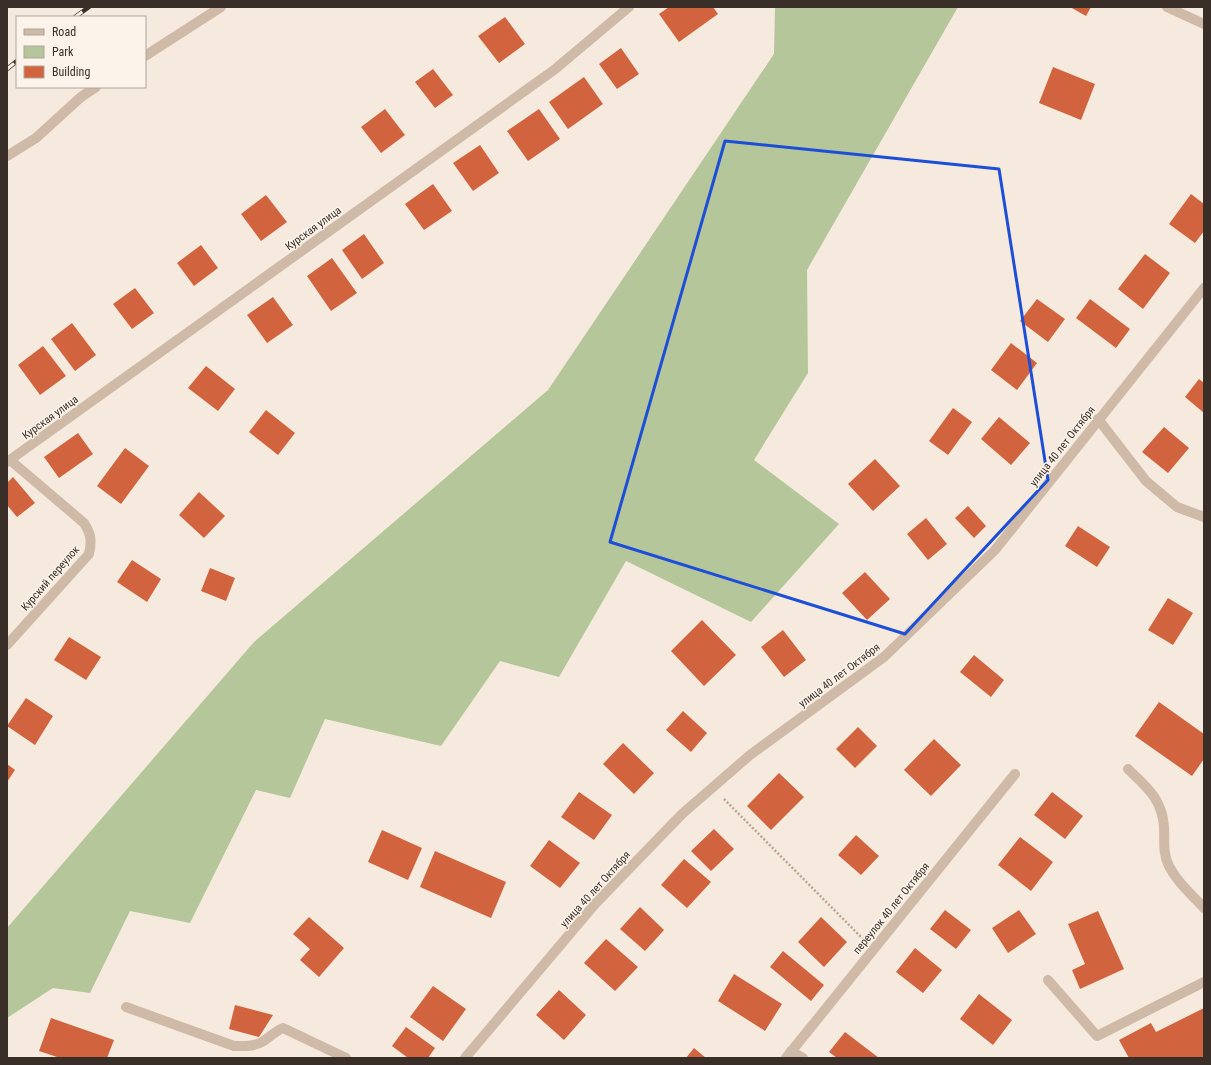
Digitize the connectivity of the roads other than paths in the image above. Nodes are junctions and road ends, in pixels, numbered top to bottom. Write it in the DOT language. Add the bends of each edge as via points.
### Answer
graph roads {
  1 [pos="221,7"];
  2 [pos="629,7"];
  3 [pos="1167,7"];
  4 [pos="1204,24"];
  5 [pos="146,55"];
  6 [pos="94,88"];
  7 [pos="7,156"];
  8 [pos="1204,288"];
  9 [pos="1098,419"];
  10 [pos="9,461"];
  11 [pos="1204,517"];
  12 [pos="7,645"];
  13 [pos="1128,769"];
  14 [pos="1015,774"];
  15 [pos="1204,908"];
  16 [pos="1048,980"];
  17 [pos="1204,982"];
  18 [pos="126,1007"];
  19 [pos="789,1055"];
  20 [pos="346,1058"];
  21 [pos="465,1058"];
  22 [pos="803,1058"];
  1 -- 5 [label="street"];
  2 -- 10 [label="street, Курская улица" via="554,70"];
  3 -- 4 [label="street"];
  6 -- 7 [label="street" via="36,138"];
  8 -- 9 [label="street, улица 40 лет Октября"];
  9 -- 11 [label="street" via="1146,481 1177,507"];
  9 -- 21 [label="street, улица 40 лет Октября" via="995,550 884,657 750,755 682,814 595,904"];
  10 -- 12 [label="street, Курский переулок" via="84,523 92,543 89,554"];
  13 -- 15 [label="street" via="1155,796 1161,809 1164,850 1168,865 1178,881"];
  14 -- 19 [label="street, переулок 40 лет Октября"];
  16 -- 17 [label="street" via="1097,1036"];
  18 -- 20 [label="street" via="234,1046 247,1047 262,1042 274,1031 283,1028"];
  19 -- 22 [label="street"];
}
